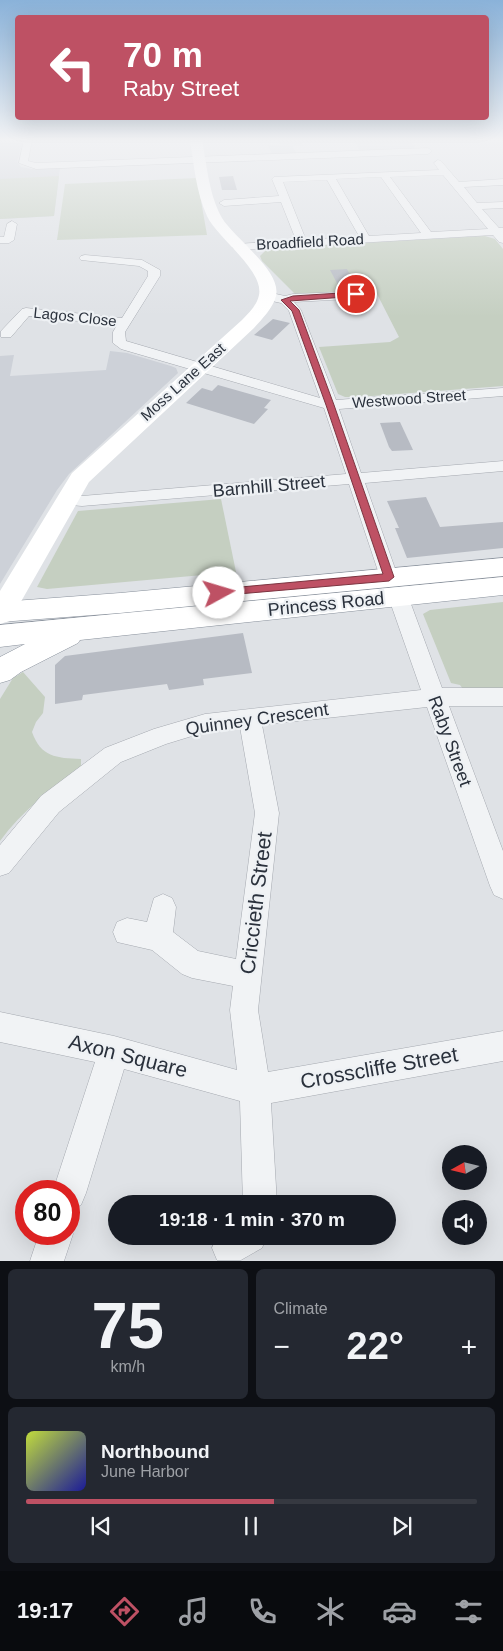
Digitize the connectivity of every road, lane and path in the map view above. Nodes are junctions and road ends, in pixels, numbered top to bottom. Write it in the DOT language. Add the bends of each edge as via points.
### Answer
graph roads {
  1 [pos="209,199"];
  2 [pos="285,199"];
  3 [pos="343,199"];
  4 [pos="401,199"];
  5 [pos="469,199"];
  6 [pos="224,202"];
  7 [pos="503,205"];
  8 [pos="475,206"];
  9 [pos="0,224"];
  10 [pos="501,234"];
  11 [pos="428,235"];
  12 [pos="366,239"];
  13 [pos="0,240"];
  14 [pos="302,242"];
  15 [pos="237,248"];
  16 [pos="85,258"];
  17 [pos="366,294"];
  18 [pos="276,298"];
  19 [pos="122,327"];
  20 [pos="6,334"];
  21 [pos="200,366"];
  22 [pos="503,392"];
  23 [pos="330,405"];
  24 [pos="503,466"];
  25 [pos="356,479"];
  26 [pos="66,500"];
  27 [pos="503,567"];
  28 [pos="503,586"];
  29 [pos="394,587"];
  30 [pos="0,618"];
  31 [pos="83,630"];
  32 [pos="0,672"];
  33 [pos="503,696"];
  34 [pos="434,697"];
  35 [pos="250,717"];
  36 [pos="0,864"];
  37 [pos="503,886"];
  38 [pos="163,907"];
  39 [pos="127,932"];
  40 [pos="158,938"];
  41 [pos="248,975"];
  42 [pos="0,1027"];
  43 [pos="503,1046"];
  44 [pos="114,1051"];
  45 [pos="255,1090"];
  46 [pos="73,1180"];
  47 [pos="260,1195"];
  48 [pos="52,1245"];
  49 [pos="47,1261"];
  1 -- 15 [label="main road" via="223,232"];
  2 -- 6 [label="street"];
  2 -- 14 [label="street"];
  3 -- 12 [label="street"];
  4 -- 11 [label="street"];
  5 -- 8 [label="street"];
  7 -- 8 [label="street"];
  8 -- 10 [label="street"];
  9 -- 13 [label="street" via="16,223 8,240"];
  10 -- 11 [label="street, Broadfield Road"];
  11 -- 12 [label="street, Broadfield Road"];
  12 -- 14 [label="street, Broadfield Road"];
  14 -- 15 [label="street, Broadfield Road"];
  15 -- 18 [label="main road" via="258,268"];
  16 -- 19 [label="street" via="142,263 154,270 154,276"];
  17 -- 18 [label="street"];
  18 -- 21 [label="main road, Moss Lane East"];
  18 -- 23 [label="street, Raby Street" via="295,310"];
  19 -- 20 [label="street, Lagos Close" via="26,312"];
  19 -- 21 [label="street, Westwood Street" via="120,343 126,346"];
  21 -- 23 [label="street, Westwood Street"];
  21 -- 26 [label="main road, Moss Lane East" via="92,464"];
  22 -- 23 [label="street, Westwood Street"];
  23 -- 25 [label="street, Raby Street"];
  24 -- 25 [label="street, Barnhill Street"];
  25 -- 26 [label="street, Barnhill Street" via="75,502"];
  25 -- 29 [label="street, Raby Street"];
  26 -- 30 [label="main road, Moss Lane East"];
  27 -- 29 [label="main road, Princess Road"];
  28 -- 29 [label="main road, Princess Road"];
  29 -- 30 [label="main road, Princess Road" via="130,602"];
  29 -- 31 [label="main road, Princess Road"];
  29 -- 34 [label="street, Raby Street"];
  30 -- 31 [label="main road, Princess Road"];
  31 -- 32 [label="main road"];
  33 -- 34 [label="street, Quinney Crescent"];
  34 -- 35 [label="street, Quinney Crescent"];
  34 -- 37 [label="street, Raby Street"];
  35 -- 36 [label="street, Quinney Crescent" via="197,726 113,755 50,804"];
  35 -- 41 [label="street, Criccieth Street" via="267,813"];
  38 -- 40 [label="street"];
  39 -- 40 [label="street"];
  40 -- 41 [label="street" via="192,964"];
  41 -- 45 [label="street, Criccieth Street" via="244,1010"];
  42 -- 44 [label="street, Axon Square"];
  43 -- 45 [label="street, Crosscliffe Street"];
  44 -- 45 [label="street, Axon Square"];
  44 -- 46 [label="street"];
  45 -- 47 [label="street, Criccieth Street"];
  48 -- 49 [label="street"];
}
